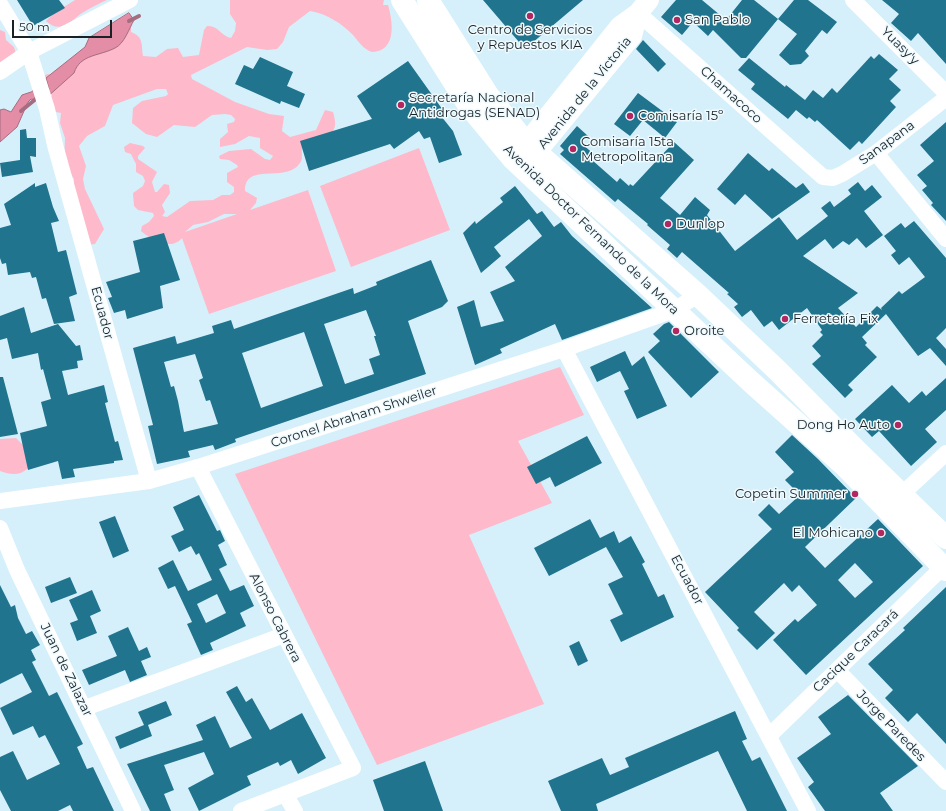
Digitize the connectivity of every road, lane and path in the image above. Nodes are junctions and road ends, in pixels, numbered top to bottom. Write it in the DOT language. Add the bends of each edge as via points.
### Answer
graph roads {
  1 [pos="130,0"];
  2 [pos="402,0"];
  3 [pos="428,0"];
  4 [pos="855,1"];
  5 [pos="0,4"];
  6 [pos="644,6"];
  7 [pos="29,52"];
  8 [pos="0,72"];
  9 [pos="946,93"];
  10 [pos="946,98"];
  11 [pos="876,153"];
  12 [pos="525,156"];
  13 [pos="823,177"];
  14 [pos="946,239"];
  15 [pos="698,295"];
  16 [pos="674,310"];
  17 [pos="564,349"];
  18 [pos="946,453"];
  19 [pos="198,467"];
  20 [pos="149,481"];
  21 [pos="901,495"];
  22 [pos="0,501"];
  23 [pos="0,528"];
  24 [pos="946,538"];
  25 [pos="944,568"];
  26 [pos="284,635"];
  27 [pos="837,670"];
  28 [pos="85,708"];
  29 [pos="769,736"];
  30 [pos="946,782"];
  31 [pos="286,794"];
  32 [pos="133,811"];
  33 [pos="241,811"];
  34 [pos="294,811"];
  35 [pos="808,811"];
  1 -- 7 [label="street"];
  2 -- 12 [label="highway, Avenida Doctor Fernando de la Mora" via="469,106"];
  3 -- 12 [label="highway, Avenida Doctor Fernando de la Mora"];
  4 -- 9 [label="street, Yuasy'y"];
  5 -- 7 [label="street"];
  6 -- 12 [label="main road, Avenida de la Victoria" via="632,36"];
  6 -- 13 [label="street, Chamacoco"];
  7 -- 8 [label="street"];
  7 -- 20 [label="street, Ecuador" via="48,109"];
  10 -- 11 [label="street, Sanapana"];
  11 -- 13 [label="street, Sanapana" via="842,174 833,178"];
  11 -- 14 [label="street"];
  12 -- 15 [label="highway, Avenida Doctor Fernando de la Mora"];
  12 -- 16 [label="highway, Avenida Doctor Fernando de la Mora"];
  15 -- 16 [label="street, Coronel Abraham Shweiler"];
  15 -- 21 [label="highway, Avenida Doctor Fernando de la Mora" via="778,371"];
  16 -- 17 [label="street, Coronel Abraham Shweiler"];
  16 -- 25 [label="highway, Avenida Doctor Fernando de la Mora" via="845,466"];
  17 -- 19 [label="street, Coronel Abraham Shweiler"];
  17 -- 29 [label="street, Ecuador"];
  18 -- 21 [label="street"];
  19 -- 20 [label="street, Coronel Abraham Shweiler"];
  19 -- 26 [label="street, Alonso Cabrera"];
  20 -- 22 [label="street, Coronel Abraham Shweiler"];
  21 -- 24 [label="highway, Avenida Doctor Fernando de la Mora"];
  23 -- 28 [label="street, Juan de Zalazar" via="17,570"];
  25 -- 27 [label="street, Cacique Caracará"];
  26 -- 28 [label="street"];
  26 -- 31 [label="street, Alonso Cabrera" via="353,768"];
  27 -- 29 [label="street, Cacique Caracará"];
  27 -- 30 [label="street, Jorge Paredes"];
  28 -- 32 [label="street, Juan de Zalazar"];
  29 -- 35 [label="street, Ecuador"];
  31 -- 33 [label="street"];
  31 -- 34 [label="street"];
}
